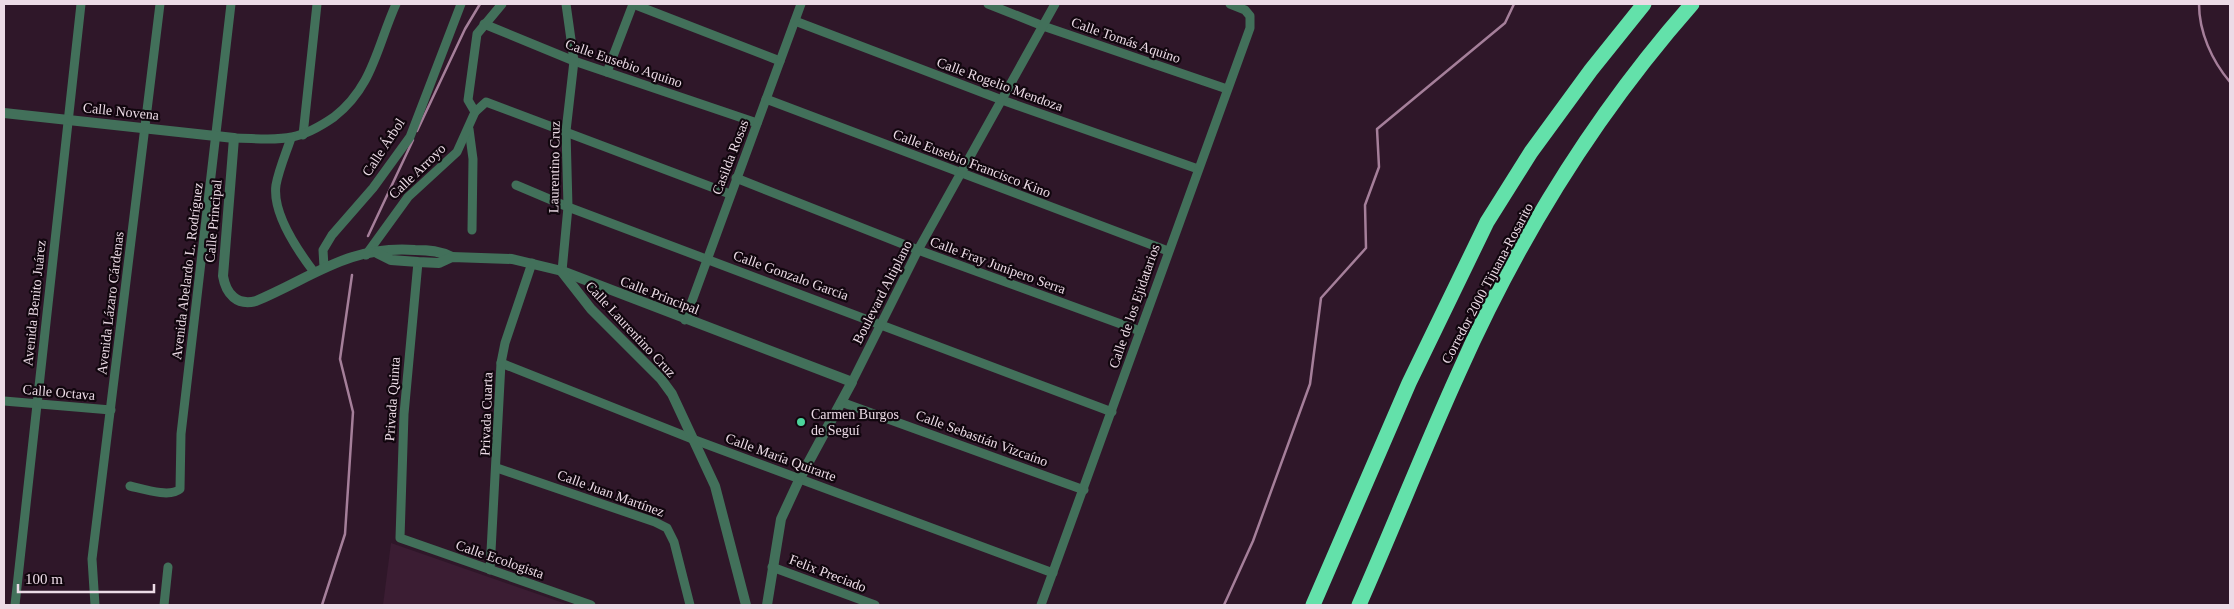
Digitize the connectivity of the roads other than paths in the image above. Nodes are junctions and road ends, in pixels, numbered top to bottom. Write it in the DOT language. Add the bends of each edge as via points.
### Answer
graph roads {
  1 [pos="81,4"];
  2 [pos="160,4"];
  3 [pos="231,4"];
  4 [pos="317,4"];
  5 [pos="396,4"];
  6 [pos="461,4"];
  7 [pos="502,4"];
  8 [pos="566,4"];
  9 [pos="633,4"];
  10 [pos="801,4"];
  11 [pos="988,4"];
  12 [pos="1055,4"];
  13 [pos="1230,4"];
  14 [pos="1644,4"];
  15 [pos="1692,4"];
  16 [pos="795,21"];
  17 [pos="484,24"];
  18 [pos="1043,26"];
  19 [pos="574,61"];
  20 [pos="780,61"];
  21 [pos="607,72"];
  22 [pos="1227,89"];
  23 [pos="766,99"];
  24 [pos="1002,100"];
  25 [pos="475,112"];
  26 [pos="4,113"];
  27 [pos="68,119"];
  28 [pos="757,123"];
  29 [pos="144,127"];
  30 [pos="469,129"];
  31 [pos="566,131"];
  32 [pos="303,134"];
  33 [pos="216,135"];
  34 [pos="234,138"];
  35 [pos="291,138"];
  36 [pos="1198,169"];
  37 [pos="961,174"];
  38 [pos="736,178"];
  39 [pos="516,185"];
  40 [pos="730,194"];
  41 [pos="568,207"];
  42 [pos="472,230"];
  43 [pos="918,250"];
  44 [pos="1168,252"];
  45 [pos="377,253"];
  46 [pos="366,255"];
  47 [pos="452,258"];
  48 [pos="707,259"];
  49 [pos="418,262"];
  50 [pos="532,263"];
  51 [pos="324,267"];
  52 [pos="562,271"];
  53 [pos="314,272"];
  54 [pos="685,320"];
  55 [pos="882,324"];
  56 [pos="1140,331"];
  57 [pos="501,363"];
  58 [pos="852,382"];
  59 [pos="4,401"];
  60 [pos="842,402"];
  61 [pos="37,403"];
  62 [pos="111,410"];
  63 [pos="1112,412"];
  64 [pos="695,440"];
  65 [pos="497,468"];
  66 [pos="800,478"];
  67 [pos="130,486"];
  68 [pos="1084,490"];
  69 [pos="400,538"];
  70 [pos="168,567"];
  71 [pos="772,567"];
  72 [pos="490,570"];
  73 [pos="1052,573"];
  74 [pos="14,605"];
  75 [pos="95,605"];
  76 [pos="164,605"];
  77 [pos="591,605"];
  78 [pos="690,605"];
  79 [pos="746,605"];
  80 [pos="767,605"];
  81 [pos="875,605"];
  82 [pos="1041,605"];
  83 [pos="1313,605"];
  84 [pos="1359,605"];
  1 -- 27 [label="street, Avenida Benito Juárez"];
  2 -- 29 [label="street, Avenida Lázaro Cárdenas"];
  3 -- 33 [label="street, Avenida Abelardo L. Rodríguez"];
  4 -- 32 [label="street"];
  5 -- 32 [label="street" via="374,63 357,96 325,123"];
  6 -- 51 [label="street, Calle Árbol" via="410,136 373,188 332,235 324,250"];
  7 -- 17 [label="street"];
  8 -- 19 [label="street, Laurentino Cruz"];
  9 -- 20 [label="street"];
  9 -- 21 [label="street"];
  10 -- 16 [label="street, Casilda Rosas"];
  11 -- 18 [label="street, Calle Tomás Aquino"];
  12 -- 18 [label="street, Boulevard Altiplano"];
  13 -- 22 [label="street, Calle de los Ejidatarios" via="1245,10 1250,16 1250,28"];
  14 -- 83 [label="highway, Corredor 2000 Tijuana-Rosarito" via="1531,152 1488,222 1409,383"];
  15 -- 84 [label="highway, Corredor 2000 Tijuana-Rosarito" via="1627,84 1566,172 1522,248 1459,372"];
  16 -- 20 [label="street, Casilda Rosas"];
  16 -- 24 [label="street, Calle Rogelio Mendoza"];
  17 -- 19 [label="street, Calle Eusebio Aquino"];
  17 -- 25 [label="street" via="477,34 470,72 468,100"];
  18 -- 22 [label="street, Calle Tomás Aquino"];
  18 -- 24 [label="street, Boulevard Altiplano"];
  19 -- 21 [label="street, Calle Eusebio Aquino"];
  19 -- 31 [label="street, Laurentino Cruz"];
  20 -- 23 [label="street, Casilda Rosas"];
  21 -- 28 [label="street, Calle Eusebio Aquino"];
  22 -- 36 [label="street, Calle de los Ejidatarios"];
  23 -- 28 [label="street, Casilda Rosas"];
  23 -- 37 [label="street, Calle Eusebio Francisco Kino"];
  24 -- 36 [label="street, Calle Rogelio Mendoza"];
  24 -- 37 [label="street, Boulevard Altiplano"];
  25 -- 30 [label="street, Calle Arroyo"];
  25 -- 31 [label="street, Calle Arroyo" via="482,104 491,102"];
  26 -- 27 [label="street, Calle Novena"];
  27 -- 29 [label="street, Calle Novena"];
  27 -- 61 [label="street, Avenida Benito Juárez"];
  28 -- 38 [label="street, Casilda Rosas"];
  29 -- 33 [label="street, Calle Novena"];
  29 -- 62 [label="street, Avenida Lázaro Cárdenas"];
  30 -- 42 [label="street" via="473,159"];
  30 -- 46 [label="street, Calle Arroyo" via="457,152 408,197"];
  31 -- 40 [label="street"];
  31 -- 41 [label="street, Laurentino Cruz"];
  32 -- 35 [label="street"];
  33 -- 34 [label="street, Calle Novena"];
  33 -- 67 [label="street, Avenida Abelardo L. Rodríguez" via="181,434 180,489 173,493"];
  34 -- 35 [label="street"];
  34 -- 53 [label="street, Calle Principal" via="222,264 225,287 230,295 247,303"];
  35 -- 53 [label="street" via="276,197 290,236"];
  36 -- 44 [label="street, Calle de los Ejidatarios"];
  37 -- 43 [label="street, Boulevard Altiplano"];
  37 -- 44 [label="street, Calle Eusebio Francisco Kino"];
  38 -- 40 [label="street, Casilda Rosas"];
  38 -- 43 [label="street, Calle Fray Junípero Serra"];
  39 -- 41 [label="street, Calle Gonzalo García"];
  40 -- 48 [label="street, Casilda Rosas"];
  41 -- 48 [label="street, Calle Gonzalo García"];
  41 -- 52 [label="street, Laurentino Cruz"];
  43 -- 55 [label="street, Boulevard Altiplano"];
  43 -- 56 [label="street, Calle Fray Junípero Serra"];
  44 -- 56 [label="street, Calle de los Ejidatarios"];
  45 -- 46 [label="street, Calle Principal"];
  45 -- 47 [label="street, Calle Principal" via="392,248 439,251"];
  45 -- 49 [label="street, Calle Principal" via="387,259"];
  46 -- 51 [label="street, Calle Principal" via="339,260"];
  47 -- 49 [label="street, Calle Principal" via="439,263"];
  47 -- 50 [label="street, Calle Principal" via="489,257"];
  48 -- 54 [label="street, Casilda Rosas"];
  48 -- 55 [label="street, Calle Gonzalo García"];
  49 -- 69 [label="street, Privada Quinta" via="404,414"];
  50 -- 52 [label="street, Calle Principal"];
  50 -- 57 [label="street, Privada Cuarta"];
  51 -- 53 [label="street, Calle Principal"];
  52 -- 54 [label="street, Calle Principal"];
  52 -- 64 [label="street, Calle Laurentino Cruz" via="591,309 667,386"];
  54 -- 58 [label="street, Calle Principal"];
  55 -- 58 [label="street, Boulevard Altiplano"];
  55 -- 63 [label="street, Calle Gonzalo García"];
  56 -- 63 [label="street, Calle de los Ejidatarios"];
  57 -- 64 [label="street, Calle María Quirarte"];
  57 -- 65 [label="street, Privada Cuarta"];
  58 -- 60 [label="street, Boulevard Altiplano"];
  59 -- 61 [label="street, Calle Octava"];
  60 -- 66 [label="street, Boulevard Altiplano"];
  60 -- 68 [label="street, Calle Sebastián Vizcaíno"];
  61 -- 62 [label="street, Calle Octava"];
  61 -- 74 [label="street, Avenida Benito Juárez"];
  62 -- 75 [label="street, Avenida Lázaro Cárdenas" via="91,570"];
  63 -- 68 [label="street, Calle de los Ejidatarios"];
  64 -- 66 [label="street, Calle María Quirarte"];
  64 -- 79 [label="street, Calle Laurentino Cruz" via="715,486"];
  65 -- 72 [label="street, Privada Cuarta"];
  65 -- 78 [label="street, Calle Juan Martínez" via="667,528 674,542"];
  66 -- 71 [label="street, Boulevard Altiplano" via="781,519"];
  66 -- 73 [label="street, Calle María Quirarte"];
  68 -- 73 [label="street, Calle de los Ejidatarios"];
  69 -- 72 [label="street, Calle Ecologista"];
  70 -- 76 [label="street"];
  71 -- 80 [label="street, Boulevard Altiplano"];
  71 -- 81 [label="street, Felix Preciado"];
  72 -- 77 [label="street, Calle Ecologista"];
  73 -- 82 [label="street, Calle de los Ejidatarios"];
}
